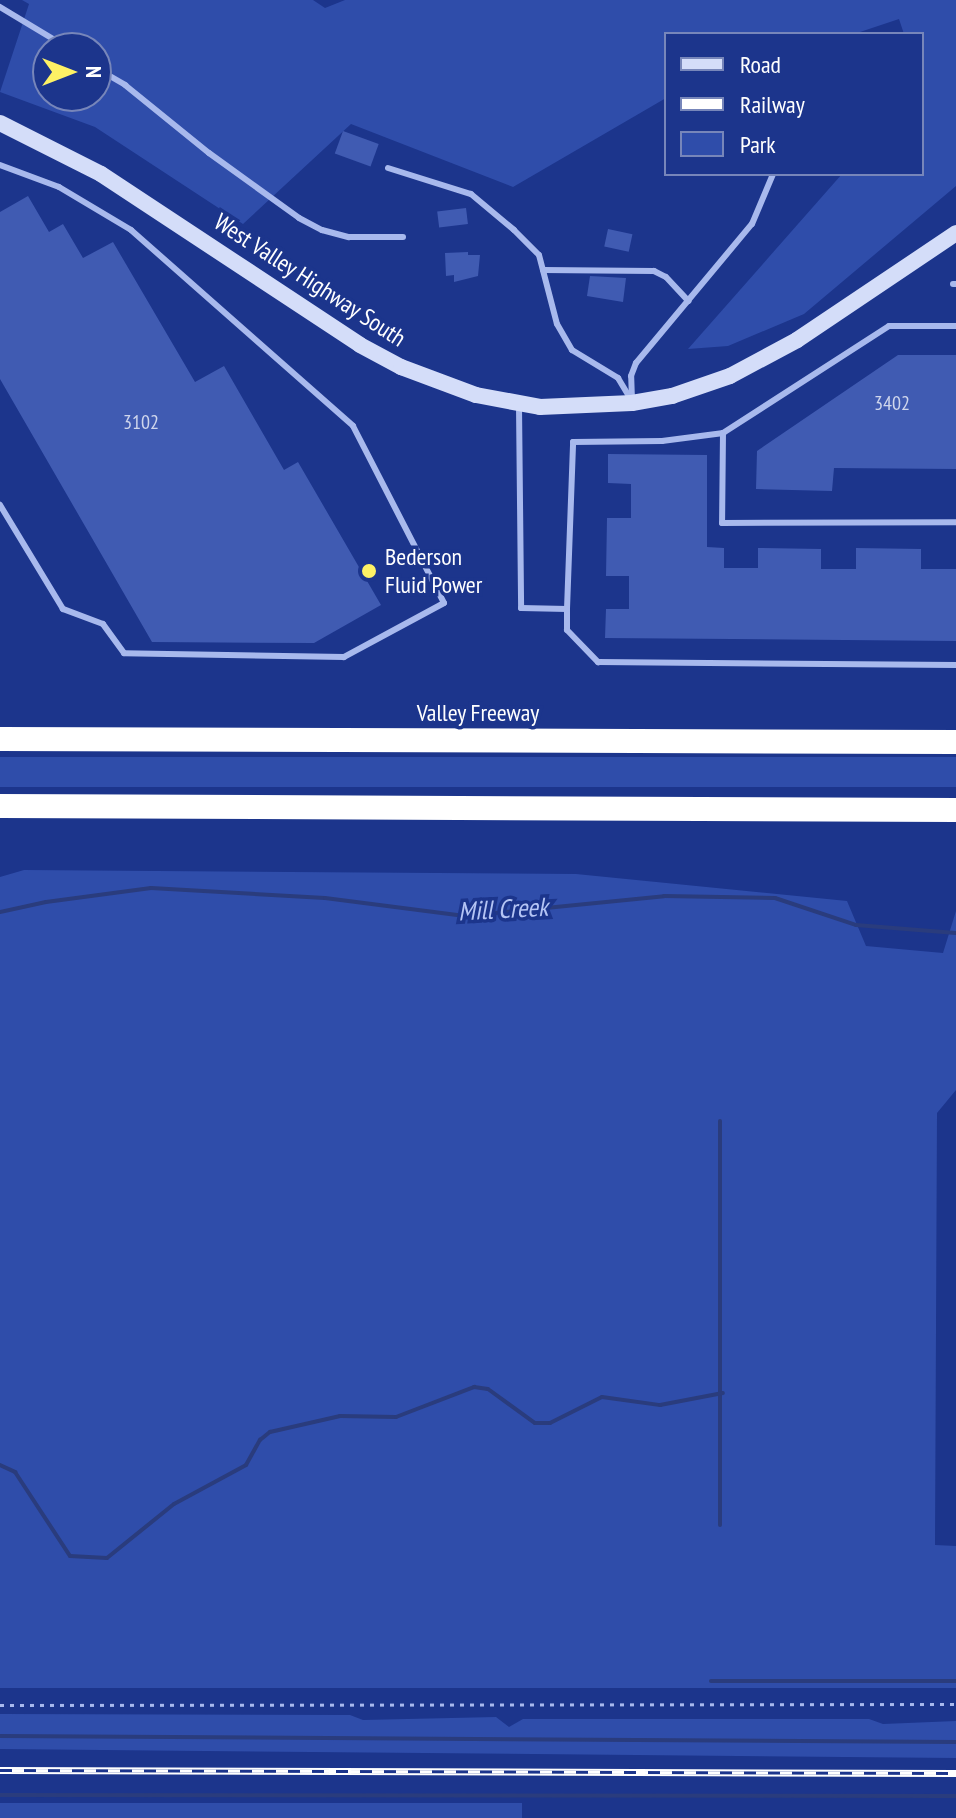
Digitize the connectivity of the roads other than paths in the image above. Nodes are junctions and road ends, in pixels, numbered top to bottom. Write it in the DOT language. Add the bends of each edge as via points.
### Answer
graph roads {
  1 [pos="0,7"];
  2 [pos="41,32"];
  3 [pos="112,77"];
  4 [pos="0,123"];
  5 [pos="0,165"];
  6 [pos="388,168"];
  7 [pos="772,176"];
  8 [pos="956,233"];
  9 [pos="403,237"];
  10 [pos="543,270"];
  11 [pos="688,301"];
  12 [pos="956,326"];
  13 [pos="632,403"];
  14 [pos="519,404"];
  15 [pos="723,433"];
  16 [pos="0,505"];
  17 [pos="956,522"];
  18 [pos="567,609"];
  19 [pos="956,665"];
  20 [pos="0,739"];
  21 [pos="956,742"];
  22 [pos="0,806"];
  23 [pos="956,810"];
  1 -- 2 [label="lane"];
  3 -- 9 [label="lane" via="299,218 349,237"];
  4 -- 14 [label="main road, West Valley Highway South" via="101,174 360,345 456,389"];
  5 -- 16 [label="lane" via="59,187 131,230 353,426 444,603 344,657 124,653 103,624 63,609"];
  6 -- 10 [label="lane" via="471,194 539,255"];
  7 -- 11 [label="lane" via="752,224"];
  8 -- 13 [label="main road, West Valley Highway South" via="758,362 711,384"];
  10 -- 11 [label="lane" via="654,271"];
  10 -- 13 [label="lane" via="557,324 572,350 618,378"];
  11 -- 13 [label="lane" via="636,363"];
  12 -- 15 [label="lane" via="889,326"];
  13 -- 14 [label="main road, West Valley Highway South" via="580,408"];
  14 -- 18 [label="lane" via="521,608"];
  15 -- 17 [label="lane" via="722,523"];
  15 -- 18 [label="lane" via="662,441 573,442"];
  18 -- 19 [label="lane" via="567,630 598,662"];
  20 -- 21 [label="highway, Valley Freeway"];
  22 -- 23 [label="highway"];
}
